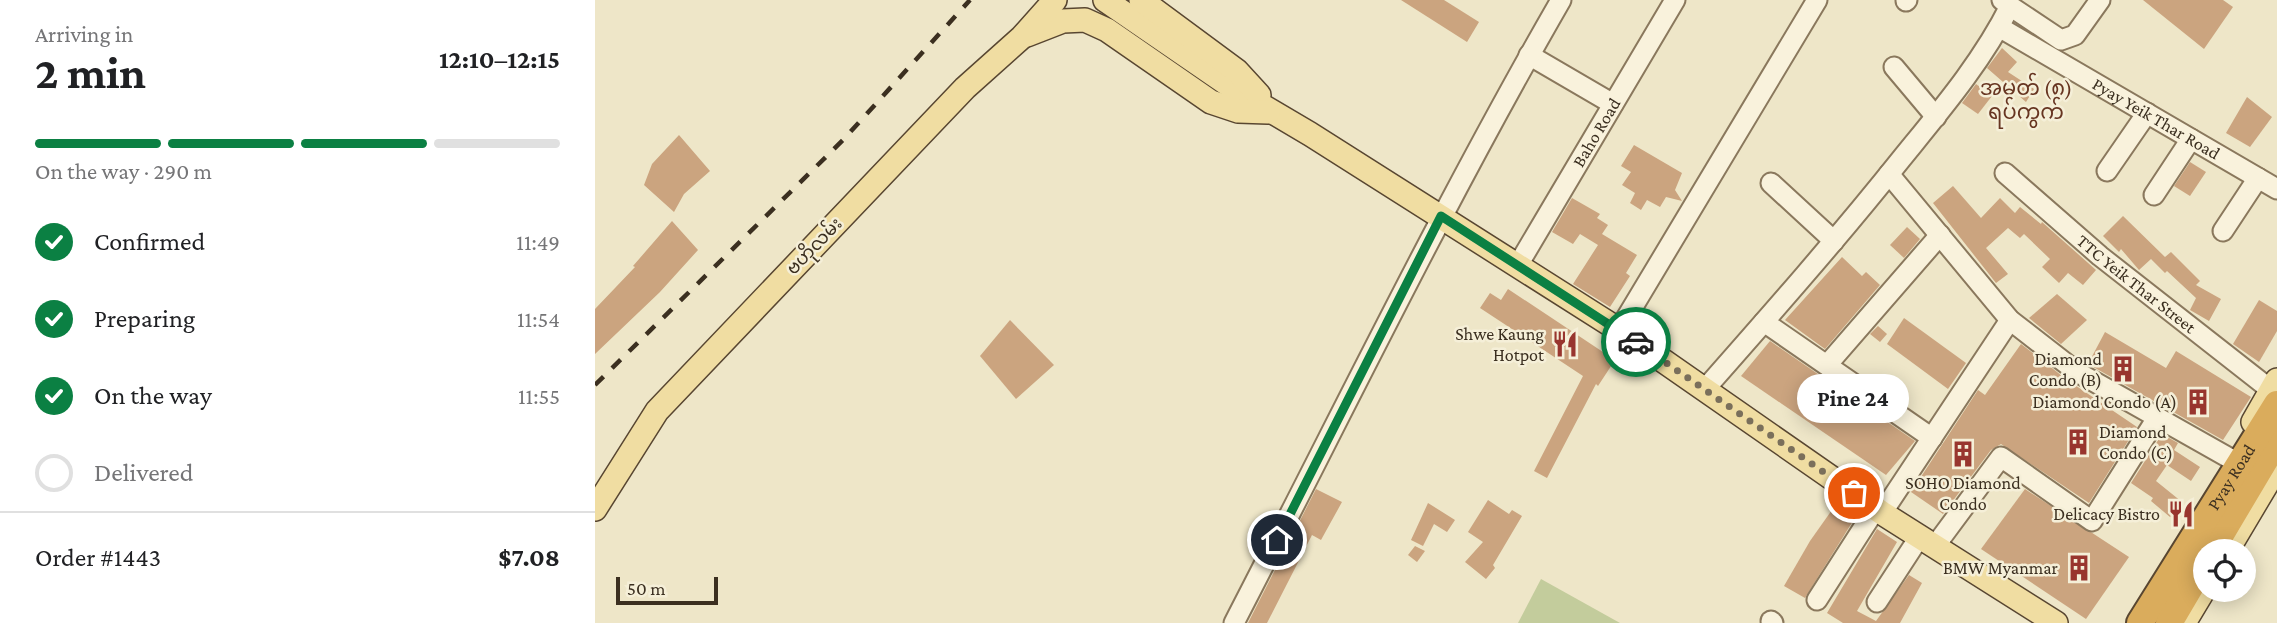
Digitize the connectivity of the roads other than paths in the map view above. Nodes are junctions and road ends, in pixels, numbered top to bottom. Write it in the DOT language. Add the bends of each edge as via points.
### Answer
graph roads {
  1 [pos="1055,0"];
  2 [pos="1105,0"];
  3 [pos="1141,0"];
  4 [pos="1561,0"];
  5 [pos="1675,0"];
  6 [pos="1817,0"];
  7 [pos="2100,0"];
  8 [pos="2006,3"];
  9 [pos="1999,27"];
  10 [pos="1022,37"];
  11 [pos="1529,55"];
  12 [pos="1894,67"];
  13 [pos="1613,104"];
  14 [pos="1275,112"];
  15 [pos="2147,113"];
  16 [pos="1935,117"];
  17 [pos="2191,139"];
  18 [pos="2107,171"];
  19 [pos="2005,173"];
  20 [pos="1889,174"];
  21 [pos="2257,178"];
  22 [pos="1771,183"];
  23 [pos="2277,189"];
  24 [pos="2154,195"];
  25 [pos="1441,216"];
  26 [pos="2223,231"];
  27 [pos="1940,235"];
  28 [pos="1835,241"];
  29 [pos="1518,265"];
  30 [pos="2010,320"];
  31 [pos="1764,322"];
  32 [pos="1619,330"];
  33 [pos="1827,365"];
  34 [pos="1705,389"];
  35 [pos="2275,391"];
  36 [pos="2157,418"];
  37 [pos="1932,438"];
  38 [pos="2277,440"];
  39 [pos="2231,459"];
  40 [pos="2277,467"];
  41 [pos="595,509"];
  42 [pos="1879,510"];
  43 [pos="2195,539"];
  44 [pos="2209,539"];
  45 [pos="2212,539"];
  46 [pos="2234,539"];
  47 [pos="1927,541"];
  48 [pos="2193,564"];
  49 [pos="2193,573"];
  50 [pos="1817,600"];
  51 [pos="1877,602"];
  52 [pos="2197,602"];
  53 [pos="1234,623"];
  54 [pos="2056,623"];
  55 [pos="2140,623"];
  56 [pos="2169,623"];
  57 [pos="2184,623"];
  1 -- 10 [label="main road, ဗဟိုလမ်း"];
  2 -- 14 [label="main road"];
  3 -- 14 [label="main road" via="1237,71"];
  4 -- 11 [label="street"];
  5 -- 13 [label="street, Baho Road"];
  6 -- 32 [label="street"];
  7 -- 8 [label="street" via="2075,35 2061,40"];
  8 -- 9 [label="street"];
  9 -- 15 [label="street, Pyay Yeik Thar Road"];
  9 -- 16 [label="street"];
  10 -- 14 [label="main road" via="1063,21 1085,20 1107,30 1211,103 1238,111"];
  10 -- 41 [label="main road, ဗဟိုလမ်း" via="965,88 657,411"];
  11 -- 13 [label="street"];
  11 -- 25 [label="street"];
  12 -- 16 [label="street"];
  13 -- 29 [label="street, Baho Road"];
  14 -- 25 [label="main road"];
  15 -- 17 [label="street, Pyay Yeik Thar Road"];
  15 -- 18 [label="street"];
  16 -- 20 [label="street"];
  17 -- 21 [label="street, Pyay Yeik Thar Road"];
  17 -- 24 [label="street"];
  19 -- 35 [label="street, TTC Yeik Thar Street" via="2100,256"];
  20 -- 27 [label="street"];
  20 -- 28 [label="street"];
  21 -- 23 [label="street, Pyay Yeik Thar Road"];
  21 -- 26 [label="street"];
  22 -- 28 [label="street"];
  25 -- 29 [label="main road"];
  25 -- 53 [label="street"];
  27 -- 30 [label="street"];
  27 -- 33 [label="street"];
  28 -- 31 [label="street"];
  29 -- 32 [label="main road"];
  30 -- 36 [label="street" via="2077,372"];
  30 -- 37 [label="street"];
  31 -- 33 [label="street"];
  31 -- 34 [label="street"];
  32 -- 34 [label="main road"];
  33 -- 37 [label="street"];
  34 -- 42 [label="main road"];
  35 -- 39 [label="main road"];
  35 -- 44 [label="highway, Pyay Road"];
  36 -- 39 [label="street"];
  36 -- 47 [label="street" via="2092,521 2001,457"];
  37 -- 42 [label="street"];
  38 -- 45 [label="highway"];
  39 -- 43 [label="main road" via="2190,528"];
  40 -- 46 [label="main road"];
  42 -- 47 [label="main road"];
  42 -- 50 [label="street"];
  47 -- 51 [label="street"];
  47 -- 54 [label="main road"];
  48 -- 55 [label="highway, Pyay Road"];
  49 -- 56 [label="highway"];
  52 -- 57 [label="main road"];
}
